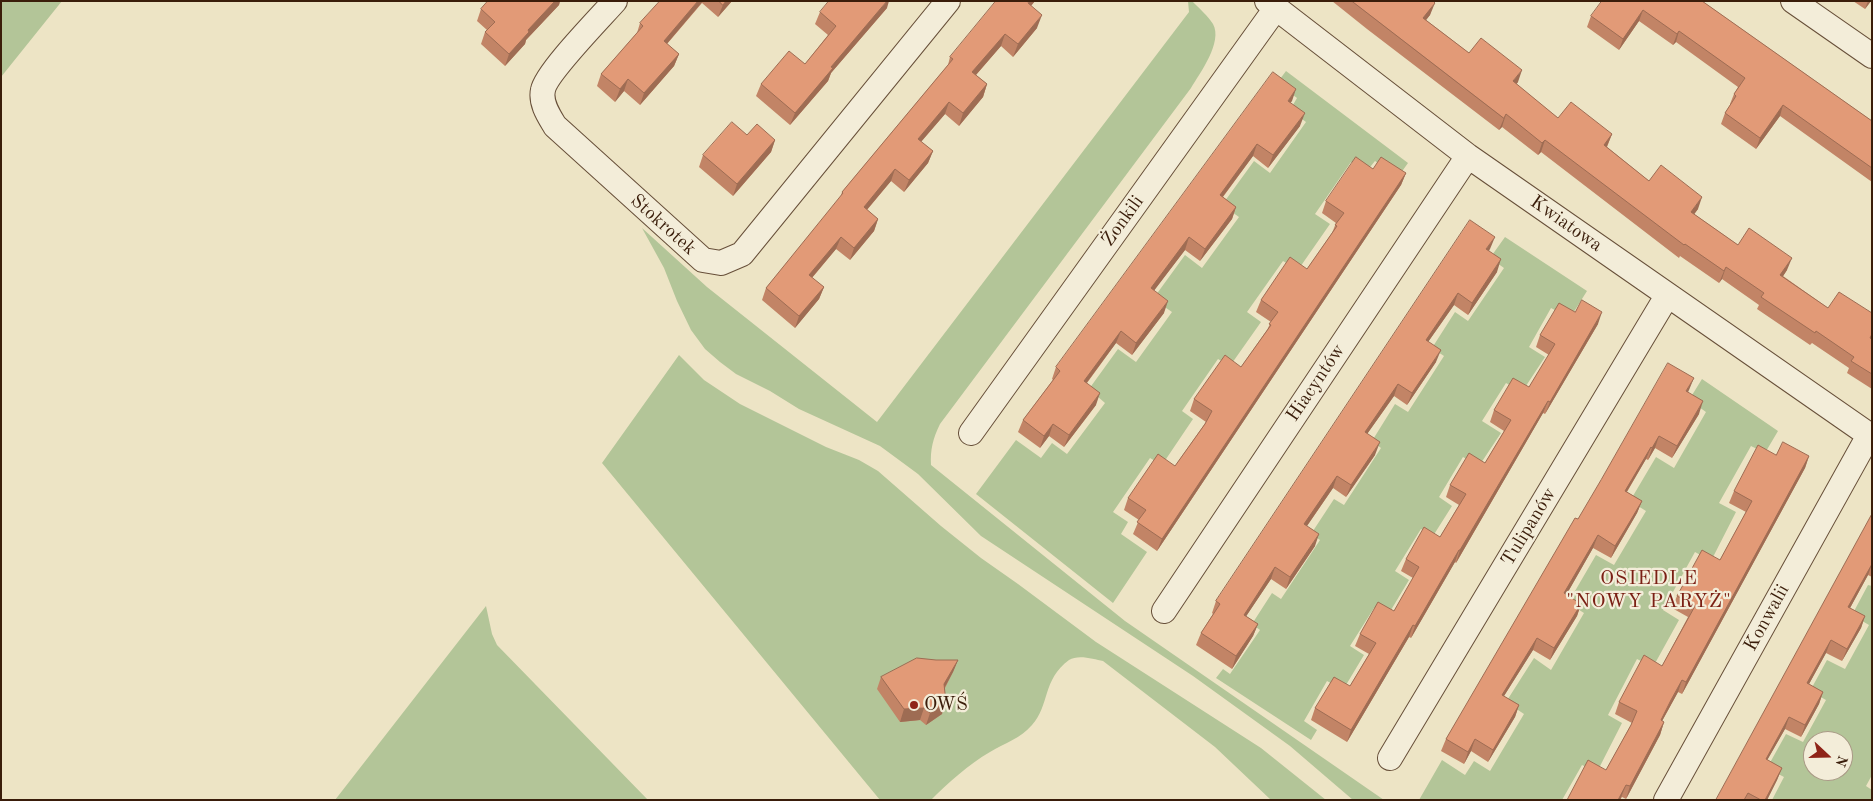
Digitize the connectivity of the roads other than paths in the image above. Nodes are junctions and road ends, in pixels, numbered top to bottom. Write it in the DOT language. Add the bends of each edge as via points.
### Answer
graph roads {
  1 [pos="615,1"];
  2 [pos="948,1"];
  3 [pos="1793,1"];
  4 [pos="1272,5"];
  5 [pos="1872,56"];
  6 [pos="1468,156"];
  7 [pos="1667,296"];
  8 [pos="971,434"];
  9 [pos="1870,436"];
  10 [pos="1164,611"];
  11 [pos="1390,758"];
  12 [pos="1666,800"];
  1 -- 2 [label="street, Stokrotek" via="553,71 542,91 545,111 555,126 703,260 721,263 742,254"];
  3 -- 5 [label="street"];
  4 -- 6 [label="street, Kwiatowa"];
  4 -- 8 [label="street, Żonkili"];
  6 -- 7 [label="street, Kwiatowa"];
  6 -- 10 [label="street, Hiacyntów"];
  7 -- 9 [label="street, Kwiatowa"];
  7 -- 11 [label="street, Tulipanów"];
  9 -- 12 [label="street, Konwalii"];
}
